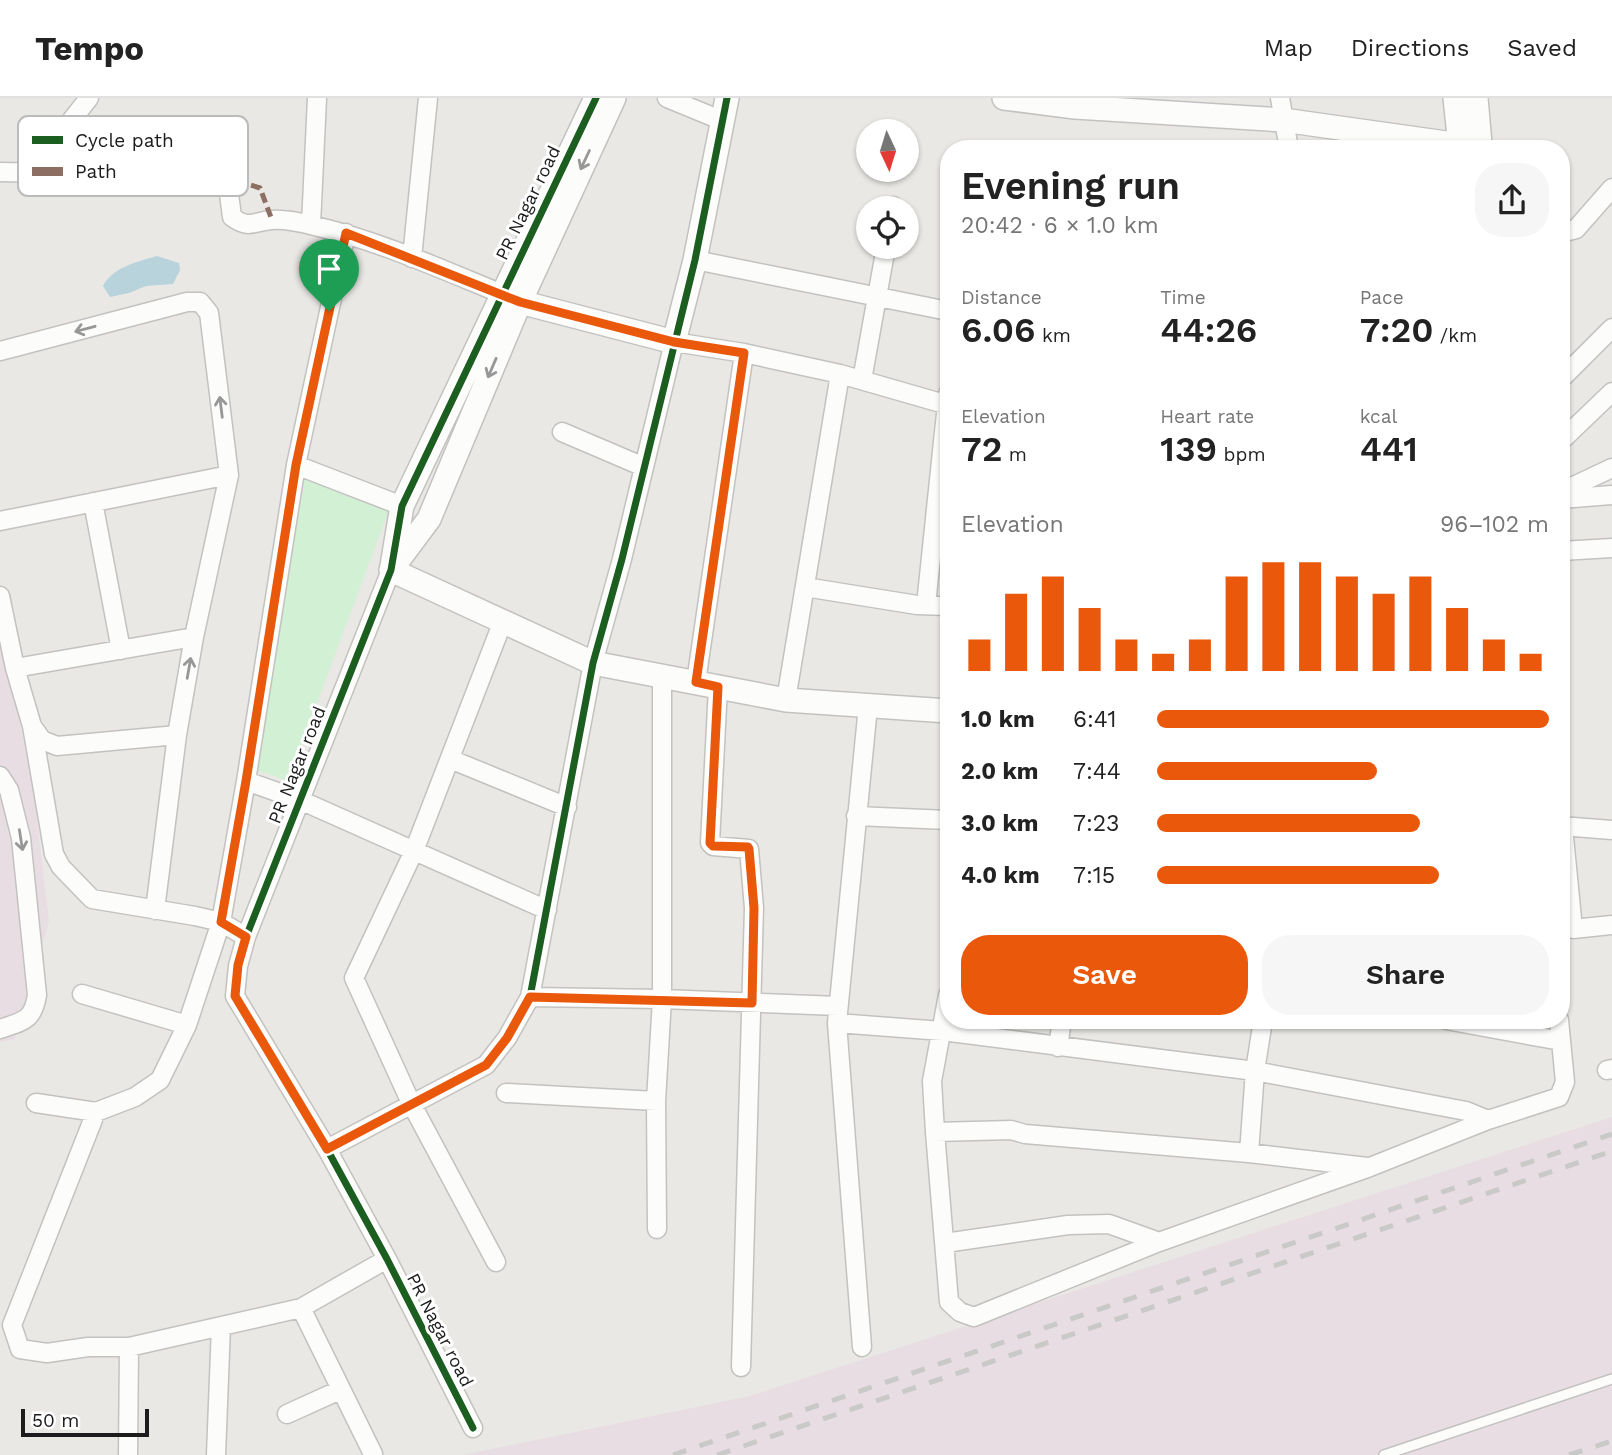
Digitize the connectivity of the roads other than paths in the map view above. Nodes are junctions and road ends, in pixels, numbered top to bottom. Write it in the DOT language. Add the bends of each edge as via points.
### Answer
graph roads {
  1 [pos="89,98"];
  2 [pos="317,98"];
  3 [pos="428,98"];
  4 [pos="596,98"];
  5 [pos="614,98"];
  6 [pos="667,98"];
  7 [pos="727,98"];
  8 [pos="1004,98"];
  9 [pos="1455,98"];
  10 [pos="1476,98"];
  11 [pos="1075,102"];
  12 [pos="1282,109"];
  13 [pos="75,116"];
  14 [pos="723,121"];
  15 [pos="1287,140"];
  16 [pos="1435,140"];
  17 [pos="1468,140"];
  18 [pos="1471,140"];
  19 [pos="0,173"];
  20 [pos="18,173"];
  21 [pos="1612,188"];
  22 [pos="229,196"];
  23 [pos="311,225"];
  24 [pos="1570,231"];
  25 [pos="346,233"];
  26 [pos="412,258"];
  27 [pos="884,259"];
  28 [pos="695,260"];
  29 [pos="877,297"];
  30 [pos="511,298"];
  31 [pos="940,310"];
  32 [pos="1612,328"];
  33 [pos="674,342"];
  34 [pos="0,351"];
  35 [pos="744,353"];
  36 [pos="1570,370"];
  37 [pos="840,374"];
  38 [pos="862,380"];
  39 [pos="1612,392"];
  40 [pos="940,400"];
  41 [pos="562,432"];
  42 [pos="1570,432"];
  43 [pos="296,465"];
  44 [pos="644,467"];
  45 [pos="1612,468"];
  46 [pos="229,475"];
  47 [pos="940,476"];
  48 [pos="1570,488"];
  49 [pos="1612,495"];
  50 [pos="1570,498"];
  51 [pos="93,502"];
  52 [pos="402,506"];
  53 [pos="0,521"];
  54 [pos="1612,548"];
  55 [pos="1570,550"];
  56 [pos="391,570"];
  57 [pos="804,587"];
  58 [pos="0,596"];
  59 [pos="926,606"];
  60 [pos="940,606"];
  61 [pos="503,621"];
  62 [pos="194,637"];
  63 [pos="121,650"];
  64 [pos="593,663"];
  65 [pos="15,668"];
  66 [pos="662,676"];
  67 [pos="707,685"];
  68 [pos="786,700"];
  69 [pos="868,706"];
  70 [pos="940,710"];
  71 [pos="32,726"];
  72 [pos="177,735"];
  73 [pos="450,759"];
  74 [pos="0,776"];
  75 [pos="246,781"];
  76 [pos="300,800"];
  77 [pos="567,807"];
  78 [pos="856,816"];
  79 [pos="940,820"];
  80 [pos="1570,827"];
  81 [pos="1612,830"];
  82 [pos="414,851"];
  83 [pos="1570,901"];
  84 [pos="155,910"];
  85 [pos="547,910"];
  86 [pos="221,922"];
  87 [pos="1612,925"];
  88 [pos="246,937"];
  89 [pos="82,995"];
  90 [pos="530,997"];
  91 [pos="662,999"];
  92 [pos="752,1003"];
  93 [pos="837,1014"];
  94 [pos="187,1025"];
  95 [pos="0,1029"];
  96 [pos="1061,1029"];
  97 [pos="1262,1029"];
  98 [pos="1495,1029"];
  99 [pos="1560,1029"];
  100 [pos="942,1031"];
  101 [pos="1561,1041"];
  102 [pos="1058,1046"];
  103 [pos="1255,1071"];
  104 [pos="506,1093"];
  105 [pos="656,1101"];
  106 [pos="36,1103"];
  107 [pos="411,1103"];
  108 [pos="96,1112"];
  109 [pos="1488,1120"];
  110 [pos="935,1132"];
  111 [pos="327,1149"];
  112 [pos="1249,1153"];
  113 [pos="1370,1167"];
  114 [pos="657,1229"];
  115 [pos="1159,1242"];
  116 [pos="945,1243"];
  117 [pos="387,1259"];
  118 [pos="496,1262"];
  119 [pos="301,1308"];
  120 [pos="220,1326"];
  121 [pos="129,1347"];
  122 [pos="862,1348"];
  123 [pos="741,1367"];
  124 [pos="1612,1379"];
  125 [pos="340,1390"];
  126 [pos="287,1414"];
  127 [pos="473,1429"];
  128 [pos="373,1454"];
  129 [pos="128,1455"];
  130 [pos="216,1455"];
  131 [pos="1384,1455"];
  1 -- 13 [label="street"];
  2 -- 23 [label="street"];
  3 -- 26 [label="street"];
  4 -- 30 [label="street, PR Nagar road"];
  5 -- 30 [label="street, PR Nagar road, one-way"];
  6 -- 14 [label="street"];
  7 -- 14 [label="street"];
  8 -- 11 [label="street"];
  9 -- 17 [label="street"];
  10 -- 18 [label="street"];
  11 -- 12 [label="street"];
  12 -- 15 [label="street"];
  12 -- 16 [label="street"];
  14 -- 28 [label="street"];
  19 -- 20 [label="street"];
  21 -- 24 [label="street"];
  22 -- 23 [label="street" via="232,217 241,224 272,220"];
  23 -- 25 [label="street"];
  25 -- 26 [label="street"];
  25 -- 43 [label="street"];
  26 -- 30 [label="street"];
  27 -- 29 [label="street"];
  28 -- 29 [label="street"];
  28 -- 33 [label="street"];
  29 -- 31 [label="street"];
  29 -- 38 [label="street"];
  30 -- 33 [label="street"];
  30 -- 52 [label="street, PR Nagar road"];
  30 -- 56 [label="street, PR Nagar road, one-way" via="429,519"];
  32 -- 36 [label="street"];
  33 -- 35 [label="street"];
  33 -- 44 [label="street"];
  46 -- 34 [label="street, one-way" via="209,313 200,302"];
  35 -- 37 [label="street"];
  35 -- 67 [label="street"];
  37 -- 38 [label="street"];
  37 -- 57 [label="street"];
  38 -- 40 [label="street"];
  39 -- 42 [label="street"];
  41 -- 44 [label="street"];
  43 -- 52 [label="street"];
  43 -- 75 [label="street"];
  44 -- 64 [label="street"];
  45 -- 48 [label="street"];
  46 -- 51 [label="street"];
  46 -- 62 [label="street"];
  47 -- 59 [label="street"];
  49 -- 50 [label="street"];
  51 -- 53 [label="street"];
  51 -- 63 [label="street"];
  52 -- 56 [label="street, PR Nagar road"];
  54 -- 55 [label="street"];
  56 -- 61 [label="street"];
  56 -- 76 [label="street, PR Nagar road"];
  57 -- 59 [label="street"];
  57 -- 68 [label="street"];
  58 -- 65 [label="street"];
  59 -- 60 [label="street"];
  61 -- 64 [label="street"];
  61 -- 73 [label="street"];
  62 -- 63 [label="street"];
  72 -- 62 [label="street, one-way"];
  63 -- 65 [label="street"];
  64 -- 66 [label="street"];
  64 -- 77 [label="street"];
  65 -- 71 [label="street"];
  66 -- 67 [label="street"];
  66 -- 91 [label="street"];
  67 -- 68 [label="street"];
  67 -- 92 [label="street" via="710,843 749,849 754,908"];
  68 -- 69 [label="street"];
  69 -- 70 [label="street"];
  69 -- 78 [label="street"];
  71 -- 72 [label="street" via="42,740 57,746"];
  71 -- 84 [label="street" via="54,854 61,867 92,898"];
  72 -- 84 [label="street"];
  73 -- 77 [label="street"];
  73 -- 82 [label="street"];
  74 -- 95 [label="street, one-way" via="9,790 21,838 37,995 27,1019"];
  75 -- 76 [label="street"];
  75 -- 86 [label="street"];
  76 -- 82 [label="street"];
  76 -- 88 [label="street, PR Nagar road"];
  77 -- 85 [label="street"];
  78 -- 79 [label="street"];
  78 -- 93 [label="street"];
  80 -- 81 [label="street"];
  82 -- 85 [label="street"];
  82 -- 107 [label="street" via="354,978"];
  83 -- 87 [label="street" via="1573,929"];
  84 -- 86 [label="street"];
  85 -- 90 [label="street"];
  86 -- 88 [label="street"];
  86 -- 94 [label="street"];
  88 -- 111 [label="street, PR Nagar road" via="235,996"];
  89 -- 94 [label="street"];
  90 -- 91 [label="street"];
  90 -- 107 [label="street" via="486,1065"];
  91 -- 92 [label="street"];
  91 -- 105 [label="street"];
  92 -- 93 [label="street"];
  92 -- 123 [label="street"];
  93 -- 100 [label="street"];
  93 -- 122 [label="street"];
  94 -- 108 [label="street" via="159,1080 135,1097"];
  96 -- 102 [label="street"];
  97 -- 103 [label="street"];
  98 -- 101 [label="street"];
  99 -- 101 [label="street"];
  100 -- 102 [label="street"];
  100 -- 110 [label="street" via="932,1081"];
  101 -- 109 [label="street" via="1566,1082 1559,1097"];
  102 -- 103 [label="street"];
  103 -- 109 [label="street" via="1466,1111"];
  103 -- 112 [label="street"];
  104 -- 105 [label="street"];
  105 -- 114 [label="street"];
  106 -- 108 [label="street"];
  107 -- 111 [label="street"];
  107 -- 118 [label="street"];
  108 -- 121 [label="street" via="12,1325 20,1349 47,1353"];
  109 -- 113 [label="street"];
  110 -- 112 [label="street" via="1011,1130"];
  110 -- 116 [label="street"];
  111 -- 117 [label="street, PR Nagar road"];
  112 -- 113 [label="street"];
  113 -- 115 [label="street"];
  115 -- 116 [label="street" via="1109,1224 1068,1225"];
  115 -- 116 [label="street" via="974,1317 950,1302"];
  117 -- 119 [label="street"];
  117 -- 127 [label="street, PR Nagar road"];
  119 -- 120 [label="street"];
  119 -- 125 [label="street"];
  120 -- 121 [label="street"];
  120 -- 130 [label="street"];
  121 -- 129 [label="street"];
  124 -- 131 [label="lane"];
  125 -- 126 [label="street"];
  125 -- 128 [label="street"];
}
